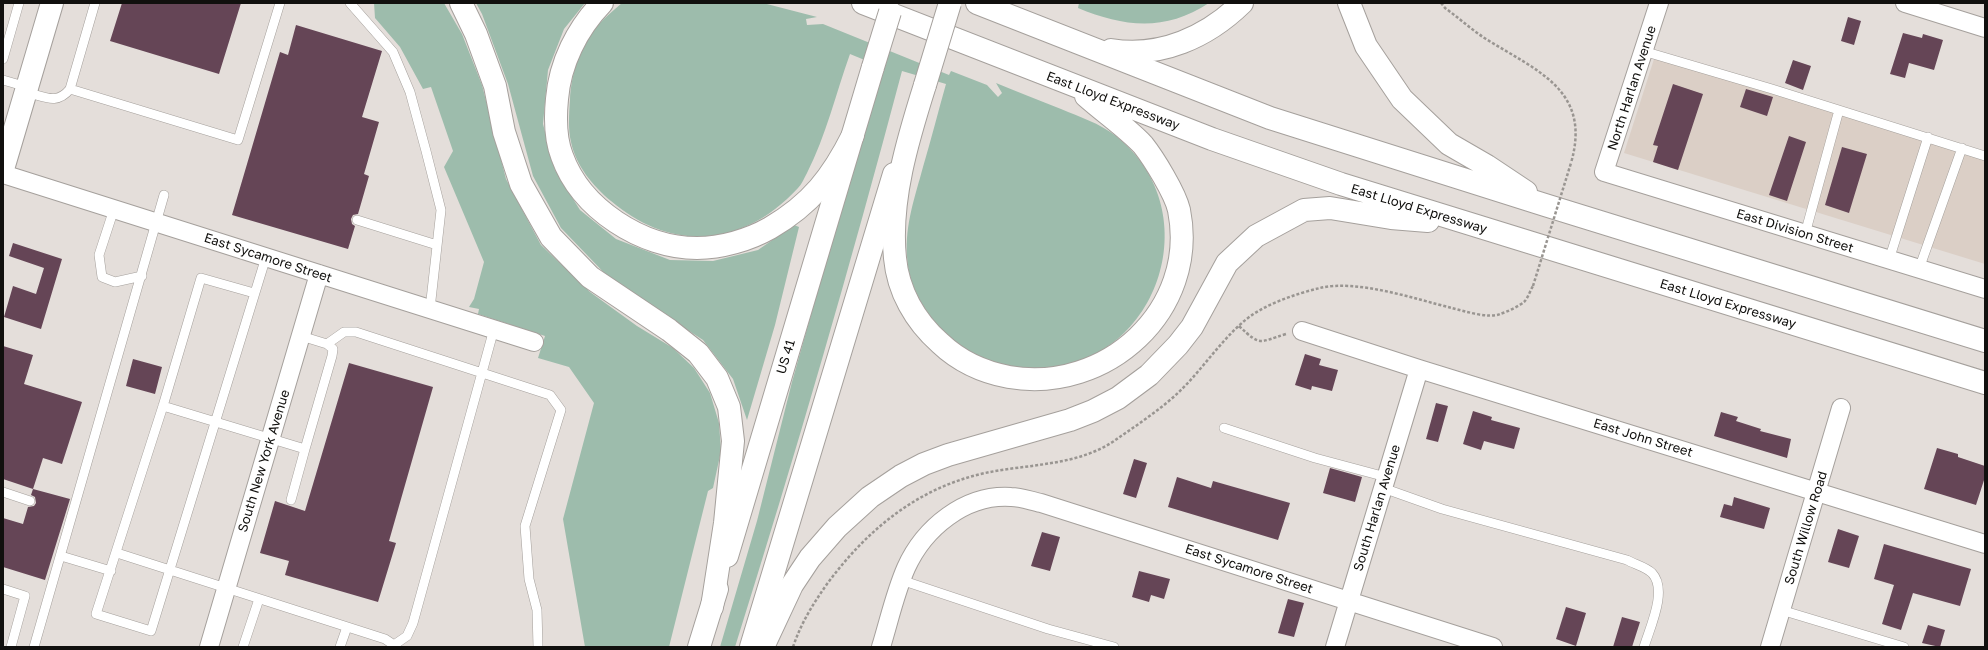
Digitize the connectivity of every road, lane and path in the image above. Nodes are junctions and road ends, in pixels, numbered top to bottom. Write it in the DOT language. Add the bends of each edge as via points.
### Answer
graph roads {
  1 [pos="19,3"];
  2 [pos="52,3"];
  3 [pos="95,3"];
  4 [pos="280,3"];
  5 [pos="350,3"];
  6 [pos="461,3"];
  7 [pos="602,3"];
  8 [pos="863,3"];
  9 [pos="893,3"];
  10 [pos="950,3"];
  11 [pos="977,3"];
  12 [pos="1242,3"];
  13 [pos="1349,3"];
  14 [pos="1442,3"];
  15 [pos="1659,3"];
  16 [pos="1905,3"];
  17 [pos="1985,28"];
  18 [pos="1084,45"];
  19 [pos="1643,52"];
  20 [pos="3,59"];
  21 [pos="3,80"];
  22 [pos="925,85"];
  23 [pos="1075,86"];
  24 [pos="70,89"];
  25 [pos="26,90"];
  26 [pos="1840,110"];
  27 [pos="853,135"];
  28 [pos="1928,137"];
  29 [pos="1962,148"];
  30 [pos="1985,156"];
  31 [pos="3,169"];
  32 [pos="1604,172"];
  33 [pos="3,174"];
  34 [pos="164,195"];
  35 [pos="1545,205"];
  36 [pos="114,209"];
  37 [pos="357,220"];
  38 [pos="157,223"];
  39 [pos="1466,224"];
  40 [pos="1805,234"];
  41 [pos="437,245"];
  42 [pos="266,257"];
  43 [pos="1888,260"];
  44 [pos="1919,269"];
  45 [pos="319,274"];
  46 [pos="142,276"];
  47 [pos="1985,289"];
  48 [pos="254,293"];
  49 [pos="430,309"];
  50 [pos="1239,326"];
  51 [pos="494,329"];
  52 [pos="1302,331"];
  53 [pos="301,336"];
  54 [pos="1985,341"];
  55 [pos="534,342"];
  56 [pos="328,344"];
  57 [pos="1419,369"];
  58 [pos="481,372"];
  59 [pos="1985,383"];
  60 [pos="163,406"];
  61 [pos="1841,408"];
  62 [pos="215,421"];
  63 [pos="1224,428"];
  64 [pos="271,437"];
  65 [pos="305,448"];
  66 [pos="1385,483"];
  67 [pos="3,492"];
  68 [pos="1817,492"];
  69 [pos="291,500"];
  70 [pos="30,501"];
  71 [pos="1985,544"];
  72 [pos="117,553"];
  73 [pos="61,556"];
  74 [pos="111,570"];
  75 [pos="169,570"];
  76 [pos="901,580"];
  77 [pos="3,588"];
  78 [pos="226,588"];
  79 [pos="259,599"];
  80 [pos="1348,602"];
  81 [pos="712,607"];
  82 [pos="1781,610"];
  83 [pos="347,627"];
  84 [pos="394,646"];
  85 [pos="11,647"];
  86 [pos="34,647"];
  87 [pos="209,647"];
  88 [pos="243,647"];
  89 [pos="340,647"];
  90 [pos="538,647"];
  91 [pos="700,647"];
  92 [pos="750,647"];
  93 [pos="763,647"];
  94 [pos="793,647"];
  95 [pos="881,647"];
  96 [pos="1114,647"];
  97 [pos="1334,647"];
  98 [pos="1493,647"];
  99 [pos="1644,647"];
  100 [pos="1770,647"];
  101 [pos="1904,647"];
  1 -- 20 [label="lane"];
  2 -- 25 [label="main road"];
  3 -- 24 [label="lane"];
  4 -- 24 [label="lane" via="238,140"];
  5 -- 41 [label="lane" via="387,44 410,92 441,210"];
  6 -- 81 [label="main road" via="476,34 495,86 504,132 521,184 551,237 590,277 669,330 698,353 717,378 729,407 733,441 725,523"];
  7 -- 27 [label="main road" via="573,42 564,66 558,87 556,134 562,157 584,194 620,225 646,238 697,248 721,245 769,229 808,202 838,165"];
  8 -- 23 [label="main road, East Lloyd Expressway"];
  9 -- 27 [label="main road, US 41 / US 41, bridge"];
  10 -- 22 [label="main road, bridge"];
  11 -- 18 [label="main road"];
  12 -- 18 [label="main road" via="1213,27 1192,39 1170,47 1146,52 1121,52"];
  13 -- 35 [label="main road" via="1366,46 1402,99 1449,144"];
  14 -- 50 [label="path, bridge" via="1484,38 1545,75 1570,104 1575,124 1574,152 1533,286 1524,302 1498,316 1469,313 1357,286 1322,287 1264,308"];
  15 -- 19 [label="street, North Harlan Avenue"];
  16 -- 17 [label="street"];
  18 -- 35 [label="main road" via="1270,118"];
  19 -- 26 [label="lane"];
  19 -- 32 [label="street, North Harlan Avenue"];
  21 -- 25 [label="lane"];
  22 -- 23 [label="main road" via="906,144 894,231 895,259 904,293 911,309 932,336 960,360 995,374 1036,380 1061,378 1098,366 1116,356 1141,336 1159,311 1178,269 1179,209 1156,164 1142,144"];
  22 -- 92 [label="main road" via="888,194"];
  23 -- 39 [label="main road, East Lloyd Expressway" via="1254,154"];
  24 -- 25 [label="lane" via="64,97 55,100"];
  25 -- 31 [label="main road"];
  26 -- 28 [label="lane"];
  26 -- 40 [label="lane"];
  27 -- 81 [label="main road, US 41 / US 41"];
  28 -- 29 [label="lane"];
  28 -- 43 [label="lane"];
  29 -- 30 [label="lane"];
  29 -- 44 [label="lane"];
  32 -- 40 [label="street, East Division Street"];
  33 -- 36 [label="street, East Sycamore Street"];
  34 -- 38 [label="lane"];
  35 -- 54 [label="main road"];
  36 -- 38 [label="street, East Sycamore Street"];
  36 -- 46 [label="lane" via="99,255 102,277 114,282"];
  37 -- 41 [label="lane"];
  38 -- 42 [label="street, East Sycamore Street"];
  38 -- 46 [label="lane"];
  39 -- 59 [label="main road, East Lloyd Expressway"];
  39 -- 93 [label="main road" via="1391,218 1330,208 1304,210 1256,236 1227,263 1192,327 1178,345 1149,376 1118,398 1070,420 924,464 865,500 810,558 792,585"];
  40 -- 43 [label="street, East Division Street"];
  41 -- 49 [label="lane"];
  42 -- 45 [label="street, East Sycamore Street"];
  42 -- 48 [label="lane"];
  43 -- 44 [label="street, East Division Street"];
  44 -- 47 [label="street, East Division Street"];
  45 -- 49 [label="street, East Sycamore Street"];
  45 -- 53 [label="street, South New York Avenue"];
  46 -- 73 [label="lane"];
  48 -- 60 [label="lane" via="201,278"];
  48 -- 62 [label="lane"];
  49 -- 51 [label="street, East Sycamore Street"];
  50 -- 52 [label="path" via="1257,341 1265,342"];
  50 -- 94 [label="path" via="1181,390 1105,446 1060,461 987,473 953,482 890,516 863,541 834,576 803,621"];
  51 -- 55 [label="street, East Sycamore Street"];
  51 -- 58 [label="lane"];
  52 -- 57 [label="street, East John Street"];
  53 -- 56 [label="lane"];
  53 -- 64 [label="street, South New York Avenue"];
  56 -- 58 [label="lane" via="344,332 356,332"];
  56 -- 65 [label="lane" via="333,349 332,356"];
  57 -- 66 [label="street, South Harlan Avenue"];
  57 -- 68 [label="street, East John Street"];
  58 -- 84 [label="lane" via="413,622 407,636"];
  58 -- 90 [label="lane" via="550,395 561,410 526,526 529,579 537,610"];
  60 -- 62 [label="lane"];
  60 -- 72 [label="lane"];
  61 -- 68 [label="street, South Willow Road"];
  62 -- 64 [label="lane"];
  62 -- 75 [label="lane"];
  63 -- 66 [label="lane"];
  64 -- 65 [label="lane"];
  64 -- 78 [label="street, South New York Avenue"];
  65 -- 69 [label="lane"];
  66 -- 80 [label="street, South Harlan Avenue"];
  66 -- 99 [label="lane" via="1449,511 1627,560 1651,572 1659,581 1660,594"];
  67 -- 70 [label="lane"];
  68 -- 71 [label="street, East John Street"];
  68 -- 82 [label="street, South Willow Road"];
  72 -- 74 [label="lane"];
  72 -- 75 [label="lane"];
  73 -- 74 [label="lane"];
  73 -- 86 [label="lane"];
  74 -- 75 [label="lane" via="96,614 151,631"];
  75 -- 78 [label="lane"];
  76 -- 80 [label="street, East Sycamore Street" via="913,555 933,528 964,507 978,501 1004,497 1041,503"];
  76 -- 95 [label="street, East Sycamore Street"];
  76 -- 96 [label="lane" via="1048,629"];
  77 -- 85 [label="lane" via="25,596"];
  78 -- 79 [label="lane"];
  78 -- 87 [label="street, South New York Avenue"];
  79 -- 83 [label="lane"];
  79 -- 88 [label="lane"];
  80 -- 97 [label="street, South Harlan Avenue"];
  80 -- 98 [label="street, East Sycamore Street"];
  81 -- 91 [label="main road, US 41 / US 41"];
  82 -- 100 [label="street, South Willow Road"];
  82 -- 101 [label="lane"];
  83 -- 84 [label="lane" via="386,640"];
  83 -- 89 [label="lane"];
}
